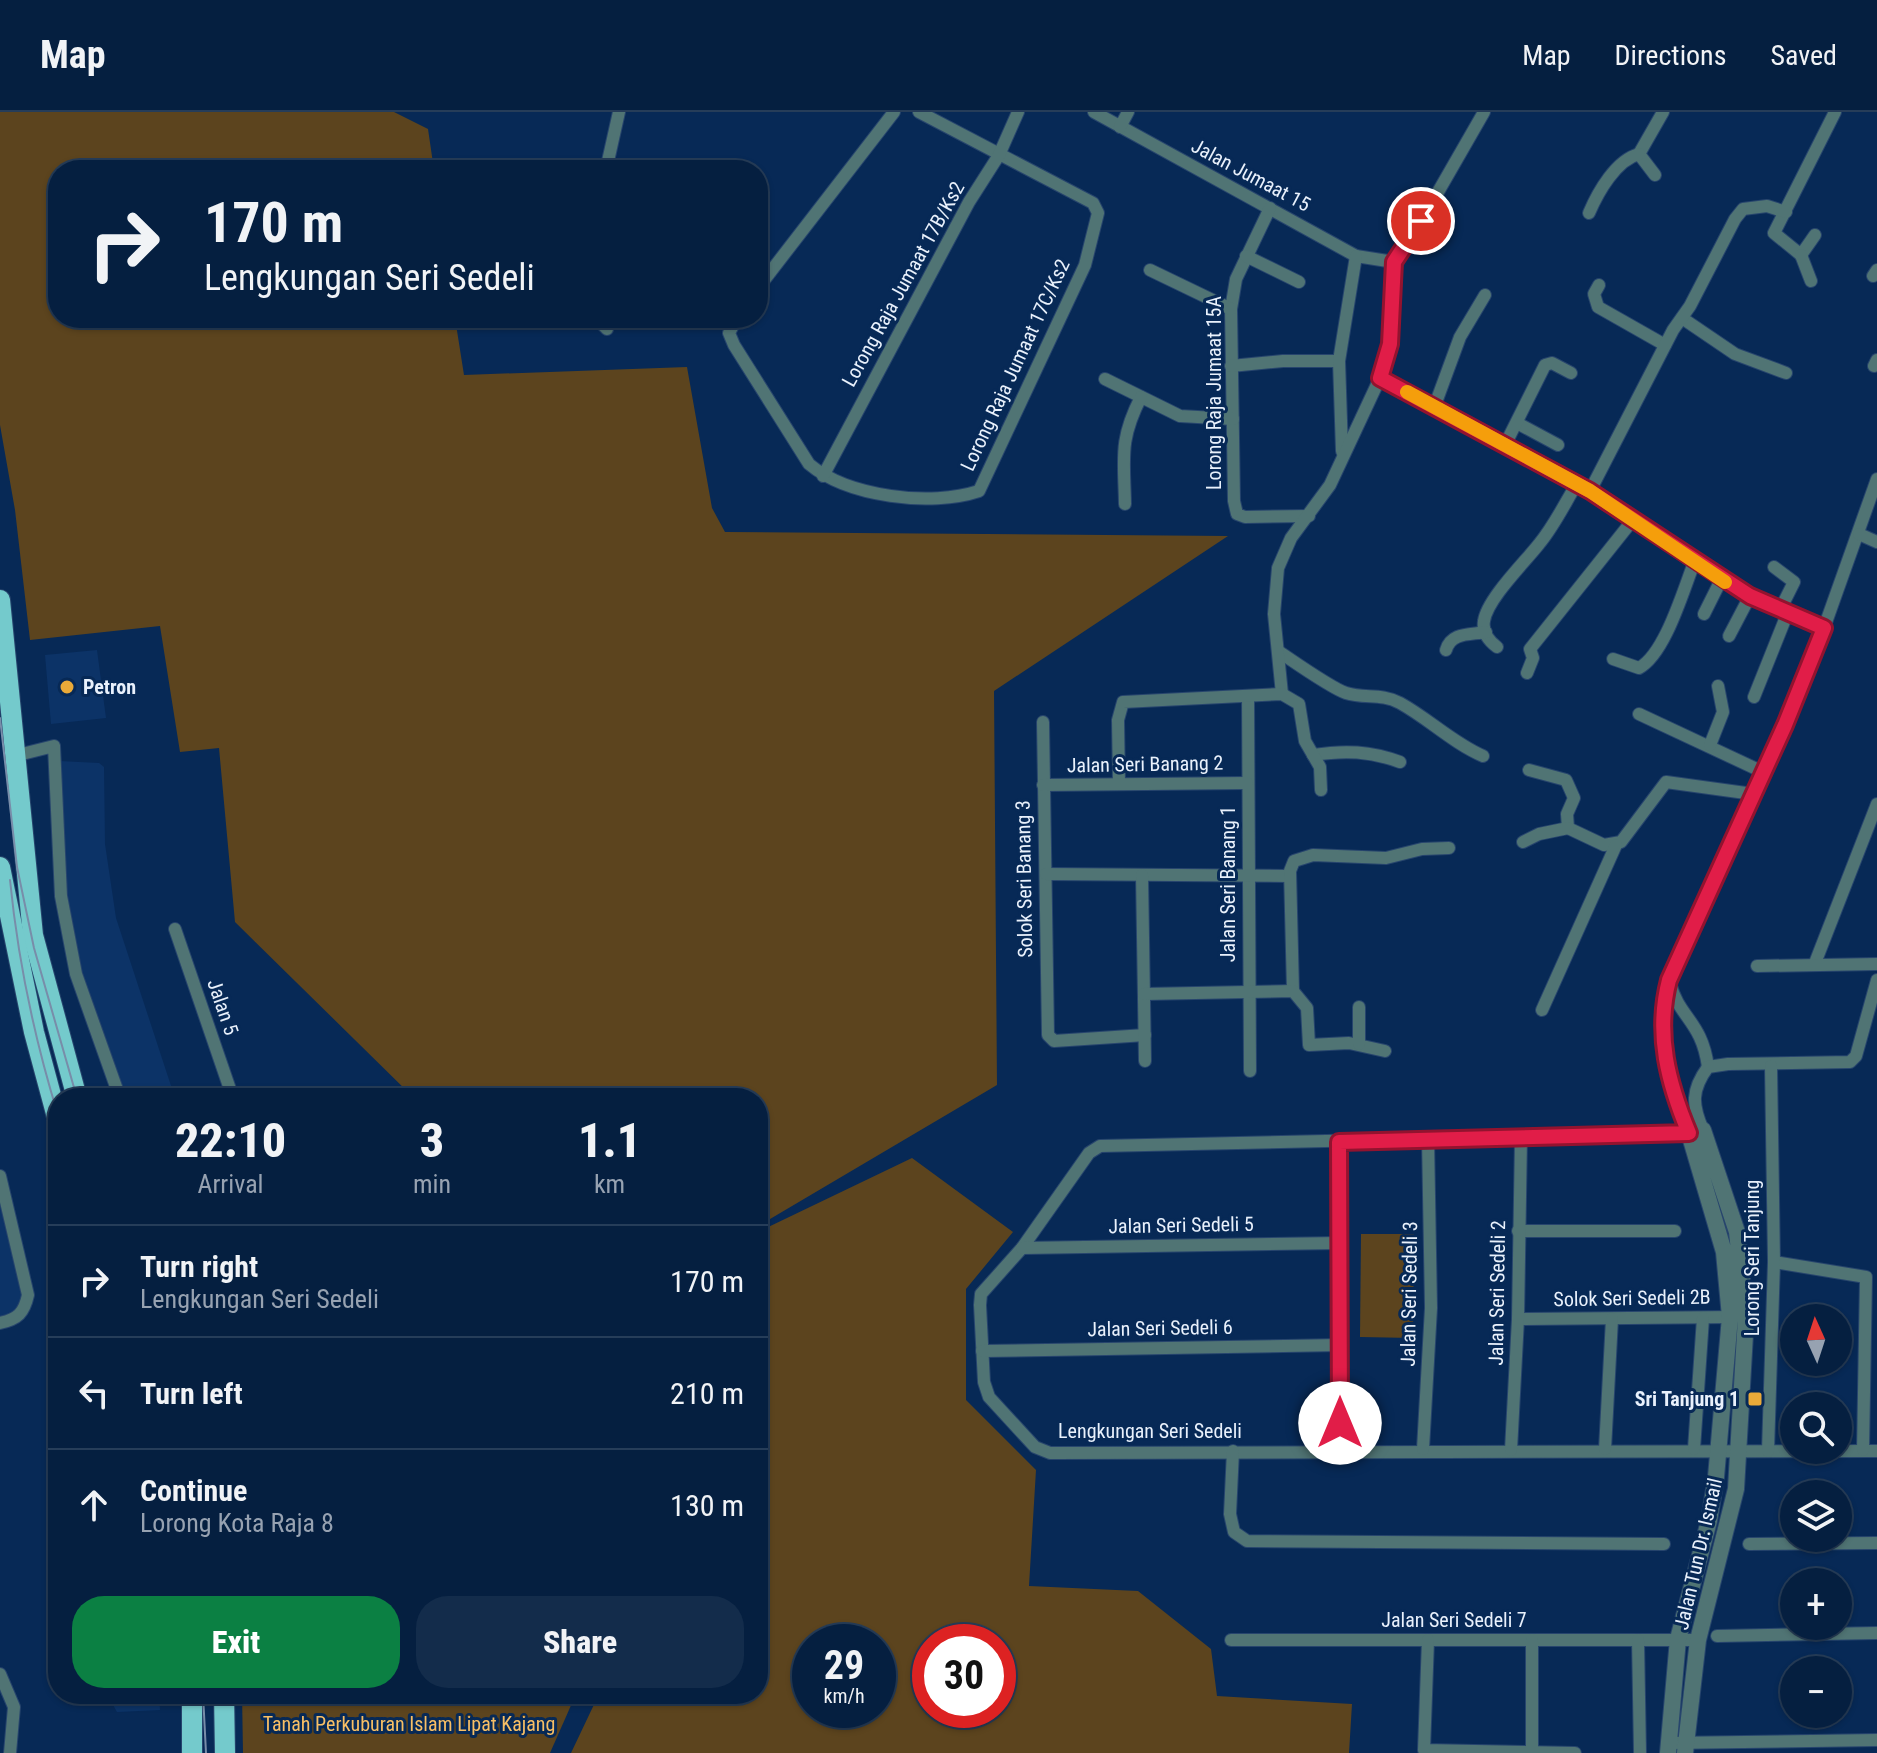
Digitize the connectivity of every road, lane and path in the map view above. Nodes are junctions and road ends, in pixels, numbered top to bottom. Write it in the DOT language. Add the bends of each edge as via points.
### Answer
graph roads {
  1 [pos="619,112"];
  2 [pos="894,112"];
  3 [pos="919,112"];
  4 [pos="1018,112"];
  5 [pos="1094,112"];
  6 [pos="1128,112"];
  7 [pos="1484,112"];
  8 [pos="1663,112"];
  9 [pos="1835,112"];
  10 [pos="1120,127"];
  11 [pos="1639,154"];
  12 [pos="999,155"];
  13 [pos="608,160"];
  14 [pos="1655,175"];
  15 [pos="1270,208"];
  16 [pos="1786,212"];
  17 [pos="1589,213"];
  18 [pos="1815,235"];
  19 [pos="1801,255"];
  20 [pos="1246,256"];
  21 [pos="1356,256"];
  22 [pos="1394,262"];
  23 [pos="1150,270"];
  24 [pos="768,275"];
  25 [pos="1811,281"];
  26 [pos="1299,282"];
  27 [pos="1599,285"];
  28 [pos="1485,295"];
  29 [pos="1231,309"];
  30 [pos="1682,318"];
  31 [pos="732,328"];
  32 [pos="1665,345"];
  33 [pos="1339,361"];
  34 [pos="1231,366"];
  35 [pos="1571,373"];
  36 [pos="1786,373"];
  37 [pos="1380,378"];
  38 [pos="1105,379"];
  39 [pos="1141,397"];
  40 [pos="1432,399"];
  41 [pos="1233,419"];
  42 [pos="1511,433"];
  43 [pos="1558,445"];
  44 [pos="1343,454"];
  45 [pos="823,476"];
  46 [pos="1877,479"];
  47 [pos="1576,485"];
  48 [pos="1590,491"];
  49 [pos="1125,504"];
  50 [pos="1309,516"];
  51 [pos="1632,521"];
  52 [pos="1859,534"];
  53 [pos="1877,542"];
  54 [pos="1694,563"];
  55 [pos="1774,567"];
  56 [pos="1721,580"];
  57 [pos="1750,596"];
  58 [pos="0,600"];
  59 [pos="1785,610"];
  60 [pos="1704,614"];
  61 [pos="1824,628"];
  62 [pos="1486,632"];
  63 [pos="1729,636"];
  64 [pos="1497,647"];
  65 [pos="1446,650"];
  66 [pos="1278,651"];
  67 [pos="1613,659"];
  68 [pos="7,673"];
  69 [pos="1527,673"];
  70 [pos="1718,686"];
  71 [pos="1282,694"];
  72 [pos="1248,696"];
  73 [pos="1754,697"];
  74 [pos="0,700"];
  75 [pos="1639,714"];
  76 [pos="1043,722"];
  77 [pos="9,744"];
  78 [pos="1710,745"];
  79 [pos="1313,755"];
  80 [pos="1483,756"];
  81 [pos="1400,762"];
  82 [pos="1529,770"];
  83 [pos="1763,772"];
  84 [pos="1247,783"];
  85 [pos="1119,784"];
  86 [pos="1043,785"];
  87 [pos="1321,790"];
  88 [pos="1753,794"];
  89 [pos="1877,804"];
  90 [pos="1568,828"];
  91 [pos="1523,842"];
  92 [pos="1616,845"];
  93 [pos="1449,848"];
  94 [pos="0,869"];
  95 [pos="1046,874"];
  96 [pos="1142,875"];
  97 [pos="1247,875"];
  98 [pos="1290,876"];
  99 [pos="175,929"];
  100 [pos="1815,963"];
  101 [pos="1877,964"];
  102 [pos="1757,966"];
  103 [pos="1669,980"];
  104 [pos="1877,980"];
  105 [pos="1249,990"];
  106 [pos="1293,991"];
  107 [pos="1144,994"];
  108 [pos="1359,1007"];
  109 [pos="1542,1010"];
  110 [pos="1145,1035"];
  111 [pos="1359,1044"];
  112 [pos="1385,1051"];
  113 [pos="1145,1061"];
  114 [pos="1771,1066"];
  115 [pos="1708,1067"];
  116 [pos="1250,1071"];
  117 [pos="49,1088"];
  118 [pos="74,1088"];
  119 [pos="116,1088"];
  120 [pos="230,1088"];
  121 [pos="1696,1132"];
  122 [pos="1521,1137"];
  123 [pos="1428,1139"];
  124 [pos="1339,1142"];
  125 [pos="0,1176"];
  126 [pos="1518,1231"];
  127 [pos="1675,1231"];
  128 [pos="1340,1243"];
  129 [pos="1022,1248"];
  130 [pos="1774,1262"];
  131 [pos="1738,1317"];
  132 [pos="1703,1318"];
  133 [pos="1518,1319"];
  134 [pos="1612,1319"];
  135 [pos="0,1323"];
  136 [pos="1340,1345"];
  137 [pos="982,1351"];
  138 [pos="1871,1362"];
  139 [pos="1340,1449"];
  140 [pos="1423,1449"];
  141 [pos="1605,1449"];
  142 [pos="1694,1449"];
  143 [pos="1719,1449"];
  144 [pos="1511,1450"];
  145 [pos="1738,1450"];
  146 [pos="1863,1450"];
  147 [pos="1233,1451"];
  148 [pos="1768,1451"];
  149 [pos="1877,1451"];
  150 [pos="1877,1543"];
  151 [pos="1664,1544"];
  152 [pos="1749,1544"];
  153 [pos="1877,1633"];
  154 [pos="1717,1636"];
  155 [pos="1678,1639"];
  156 [pos="1231,1640"];
  157 [pos="1428,1640"];
  158 [pos="1532,1640"];
  159 [pos="1638,1640"];
  160 [pos="1698,1640"];
  161 [pos="0,1674"];
  162 [pos="192,1704"];
  163 [pos="224,1704"];
  164 [pos="1877,1740"];
  165 [pos="1823,1747"];
  166 [pos="1677,1748"];
  167 [pos="1532,1752"];
  168 [pos="10,1753"];
  169 [pos="192,1753"];
  170 [pos="225,1753"];
  171 [pos="1575,1753"];
  172 [pos="1640,1753"];
  1 -- 13 [label="street"];
  2 -- 24 [label="street"];
  3 -- 12 [label="street"];
  4 -- 12 [label="street, Lorong Raja Jumaat 17B/Ks2"];
  5 -- 10 [label="street, Jalan Jumaat 15"];
  6 -- 10 [label="street"];
  7 -- 22 [label="street"];
  8 -- 11 [label="street"];
  9 -- 16 [label="street"];
  10 -- 15 [label="street, Jalan Jumaat 15"];
  11 -- 14 [label="street"];
  11 -- 17 [label="street" via="1623,161"];
  12 -- 45 [label="street, Lorong Raja Jumaat 17B/Ks2"];
  12 -- 45 [label="street, Lorong Raja Jumaat 17C/Ks2" via="1093,203 1098,213 1085,265 979,491 958,497 895,496"];
  15 -- 20 [label="street, Lorong Raja Jumaat 15A"];
  15 -- 21 [label="street, Jalan Jumaat 15"];
  16 -- 19 [label="street" via="1775,238"];
  16 -- 30 [label="street" via="1767,206 1743,209"];
  18 -- 19 [label="street"];
  19 -- 25 [label="street"];
  20 -- 26 [label="street"];
  20 -- 29 [label="street, Lorong Raja Jumaat 15A"];
  21 -- 22 [label="street, Jalan Jumaat 15"];
  21 -- 33 [label="street"];
  22 -- 37 [label="street" via="1390,344"];
  23 -- 29 [label="street"];
  27 -- 32 [label="street" via="1594,294 1598,307"];
  28 -- 40 [label="street"];
  29 -- 34 [label="street, Lorong Raja Jumaat 15A"];
  30 -- 32 [label="street"];
  30 -- 36 [label="street" via="1735,354"];
  31 -- 45 [label="street" via="734,345 809,464"];
  32 -- 48 [label="street"];
  33 -- 34 [label="street"];
  33 -- 44 [label="street"];
  34 -- 41 [label="street, Lorong Raja Jumaat 15A"];
  35 -- 42 [label="street" via="1545,365"];
  37 -- 40 [label="street"];
  37 -- 44 [label="street"];
  38 -- 39 [label="street"];
  39 -- 41 [label="street" via="1180,416"];
  39 -- 49 [label="street" via="1123,444"];
  40 -- 42 [label="street"];
  41 -- 50 [label="street, Lorong Raja Jumaat 15A" via="1237,514"];
  42 -- 43 [label="street"];
  42 -- 47 [label="street"];
  44 -- 50 [label="street"];
  46 -- 52 [label="street"];
  47 -- 48 [label="street"];
  47 -- 62 [label="street" via="1490,608"];
  48 -- 51 [label="street"];
  50 -- 66 [label="street" via="1291,538 1278,568"];
  51 -- 54 [label="street"];
  51 -- 69 [label="street" via="1530,649 1533,658"];
  52 -- 53 [label="street"];
  52 -- 61 [label="street"];
  54 -- 56 [label="street"];
  54 -- 67 [label="street" via="1649,663 1639,668"];
  55 -- 59 [label="street" via="1794,582"];
  56 -- 57 [label="street"];
  56 -- 60 [label="street"];
  57 -- 59 [label="street"];
  57 -- 63 [label="street"];
  58 -- 68 [label="highway"];
  59 -- 61 [label="street"];
  59 -- 73 [label="street"];
  61 -- 83 [label="street"];
  62 -- 64 [label="street"];
  62 -- 65 [label="street" via="1458,635"];
  66 -- 71 [label="street"];
  66 -- 80 [label="street" via="1346,693 1380,694 1400,704"];
  68 -- 74 [label="street"];
  68 -- 77 [label="highway"];
  70 -- 78 [label="street" via="1723,712"];
  71 -- 72 [label="street"];
  71 -- 79 [label="street" via="1299,704 1305,741"];
  72 -- 84 [label="street, Jalan Seri Banang 1"];
  72 -- 85 [label="street" via="1123,702 1118,720"];
  75 -- 78 [label="street"];
  76 -- 86 [label="street, Solok Seri Banang 3"];
  77 -- 118 [label="highway" via="33,935"];
  77 -- 119 [label="street" via="54,746 64,910 76,974"];
  78 -- 83 [label="street"];
  79 -- 81 [label="street" via="1346,750"];
  79 -- 87 [label="street" via="1320,767"];
  82 -- 90 [label="street" via="1571,786"];
  83 -- 88 [label="street"];
  84 -- 85 [label="street, Jalan Seri Banang 2"];
  84 -- 97 [label="street, Jalan Seri Banang 1"];
  85 -- 86 [label="street, Jalan Seri Banang 2"];
  86 -- 95 [label="street, Solok Seri Banang 3"];
  88 -- 92 [label="street" via="1666,782"];
  88 -- 103 [label="street"];
  89 -- 100 [label="street"];
  90 -- 91 [label="street"];
  90 -- 92 [label="street" via="1604,845"];
  92 -- 109 [label="street"];
  93 -- 98 [label="street" via="1386,858 1300,856"];
  94 -- 117 [label="highway"];
  95 -- 96 [label="street"];
  95 -- 110 [label="street, Solok Seri Banang 3" via="1048,1035 1054,1041"];
  96 -- 97 [label="street"];
  96 -- 107 [label="street"];
  97 -- 98 [label="street"];
  97 -- 105 [label="street, Jalan Seri Banang 1"];
  98 -- 106 [label="street"];
  99 -- 120 [label="street, Jalan 5"];
  100 -- 101 [label="street"];
  100 -- 102 [label="street"];
  103 -- 115 [label="street" via="1673,995 1702,1036"];
  103 -- 121 [label="street" via="1662,1023 1666,1065 1674,1099"];
  104 -- 114 [label="street" via="1850,1062"];
  105 -- 106 [label="street"];
  105 -- 107 [label="street"];
  105 -- 116 [label="street, Jalan Seri Banang 1"];
  106 -- 111 [label="street" via="1307,1008 1309,1045"];
  107 -- 110 [label="street"];
  108 -- 111 [label="street"];
  110 -- 113 [label="street"];
  111 -- 112 [label="street"];
  114 -- 115 [label="street"];
  114 -- 130 [label="street, Lorong Seri Tanjung"];
  115 -- 121 [label="street" via="1693,1097"];
  121 -- 122 [label="street, Lengkungan Seri Sedeli"];
  121 -- 131 [label="street, Jalan Tun Dr. Ismail" via="1737,1232"];
  122 -- 123 [label="street, Lengkungan Seri Sedeli"];
  122 -- 126 [label="street, Jalan Seri Sedeli 2"];
  123 -- 124 [label="street, Lengkungan Seri Sedeli"];
  123 -- 140 [label="street, Jalan Seri Sedeli 3" via="1431,1308"];
  124 -- 128 [label="street"];
  124 -- 129 [label="street, Lengkungan Seri Sedeli" via="1100,1146 1089,1153"];
  125 -- 135 [label="street" via="28,1295 25,1310 15,1320"];
  126 -- 127 [label="street"];
  126 -- 133 [label="street, Jalan Seri Sedeli 2"];
  128 -- 129 [label="street, Jalan Seri Sedeli 5"];
  128 -- 136 [label="street"];
  129 -- 137 [label="street, Lengkungan Seri Sedeli" via="981,1294"];
  130 -- 138 [label="street" via="1866,1277"];
  130 -- 148 [label="street, Lorong Seri Tanjung"];
  131 -- 132 [label="street, Solok Seri Sedeli 2B"];
  131 -- 143 [label="street, Jalan Tun Dr. Ismail"];
  131 -- 145 [label="street, Jalan Tun Dr. Ismail"];
  132 -- 134 [label="street, Solok Seri Sedeli 2B"];
  132 -- 142 [label="street"];
  133 -- 134 [label="street, Solok Seri Sedeli 2B"];
  133 -- 144 [label="street, Jalan Seri Sedeli 2"];
  134 -- 141 [label="street"];
  136 -- 137 [label="street, Jalan Seri Sedeli 6"];
  136 -- 139 [label="street"];
  137 -- 147 [label="street, Lengkungan Seri Sedeli" via="989,1397 1035,1447 1050,1453"];
  138 -- 146 [label="street"];
  139 -- 140 [label="street, Lengkungan Seri Sedeli"];
  139 -- 147 [label="street, Lengkungan Seri Sedeli"];
  140 -- 144 [label="street, Lengkungan Seri Sedeli"];
  141 -- 142 [label="street, Lengkungan Seri Sedeli"];
  141 -- 144 [label="street, Lengkungan Seri Sedeli"];
  142 -- 143 [label="street, Lengkungan Seri Sedeli"];
  143 -- 145 [label="street, Lengkungan Seri Sedeli"];
  143 -- 155 [label="street, Jalan Tun Dr. Ismail" via="1709,1521"];
  145 -- 148 [label="street, Lengkungan Seri Sedeli"];
  145 -- 160 [label="street, Jalan Tun Dr. Ismail" via="1734,1501"];
  146 -- 148 [label="street, Lengkungan Seri Sedeli"];
  146 -- 149 [label="street, Lengkungan Seri Sedeli"];
  147 -- 151 [label="street" via="1230,1514 1234,1532 1247,1541"];
  150 -- 152 [label="street"];
  153 -- 154 [label="street"];
  155 -- 159 [label="street, Jalan Seri Sedeli 7"];
  155 -- 160 [label="street, Jalan Seri Sedeli 7"];
  155 -- 166 [label="street, Jalan Tun Dr. Ismail"];
  156 -- 157 [label="street, Jalan Seri Sedeli 7"];
  157 -- 158 [label="street, Jalan Seri Sedeli 7"];
  157 -- 167 [label="street" via="1424,1750"];
  158 -- 159 [label="street, Jalan Seri Sedeli 7"];
  158 -- 167 [label="street"];
  159 -- 172 [label="street"];
  160 -- 166 [label="street, Jalan Tun Dr. Ismail"];
  161 -- 168 [label="street" via="14,1707"];
  162 -- 169 [label="highway"];
  163 -- 170 [label="highway"];
  164 -- 165 [label="street"];
  165 -- 166 [label="street"];
  167 -- 171 [label="street"];
}
